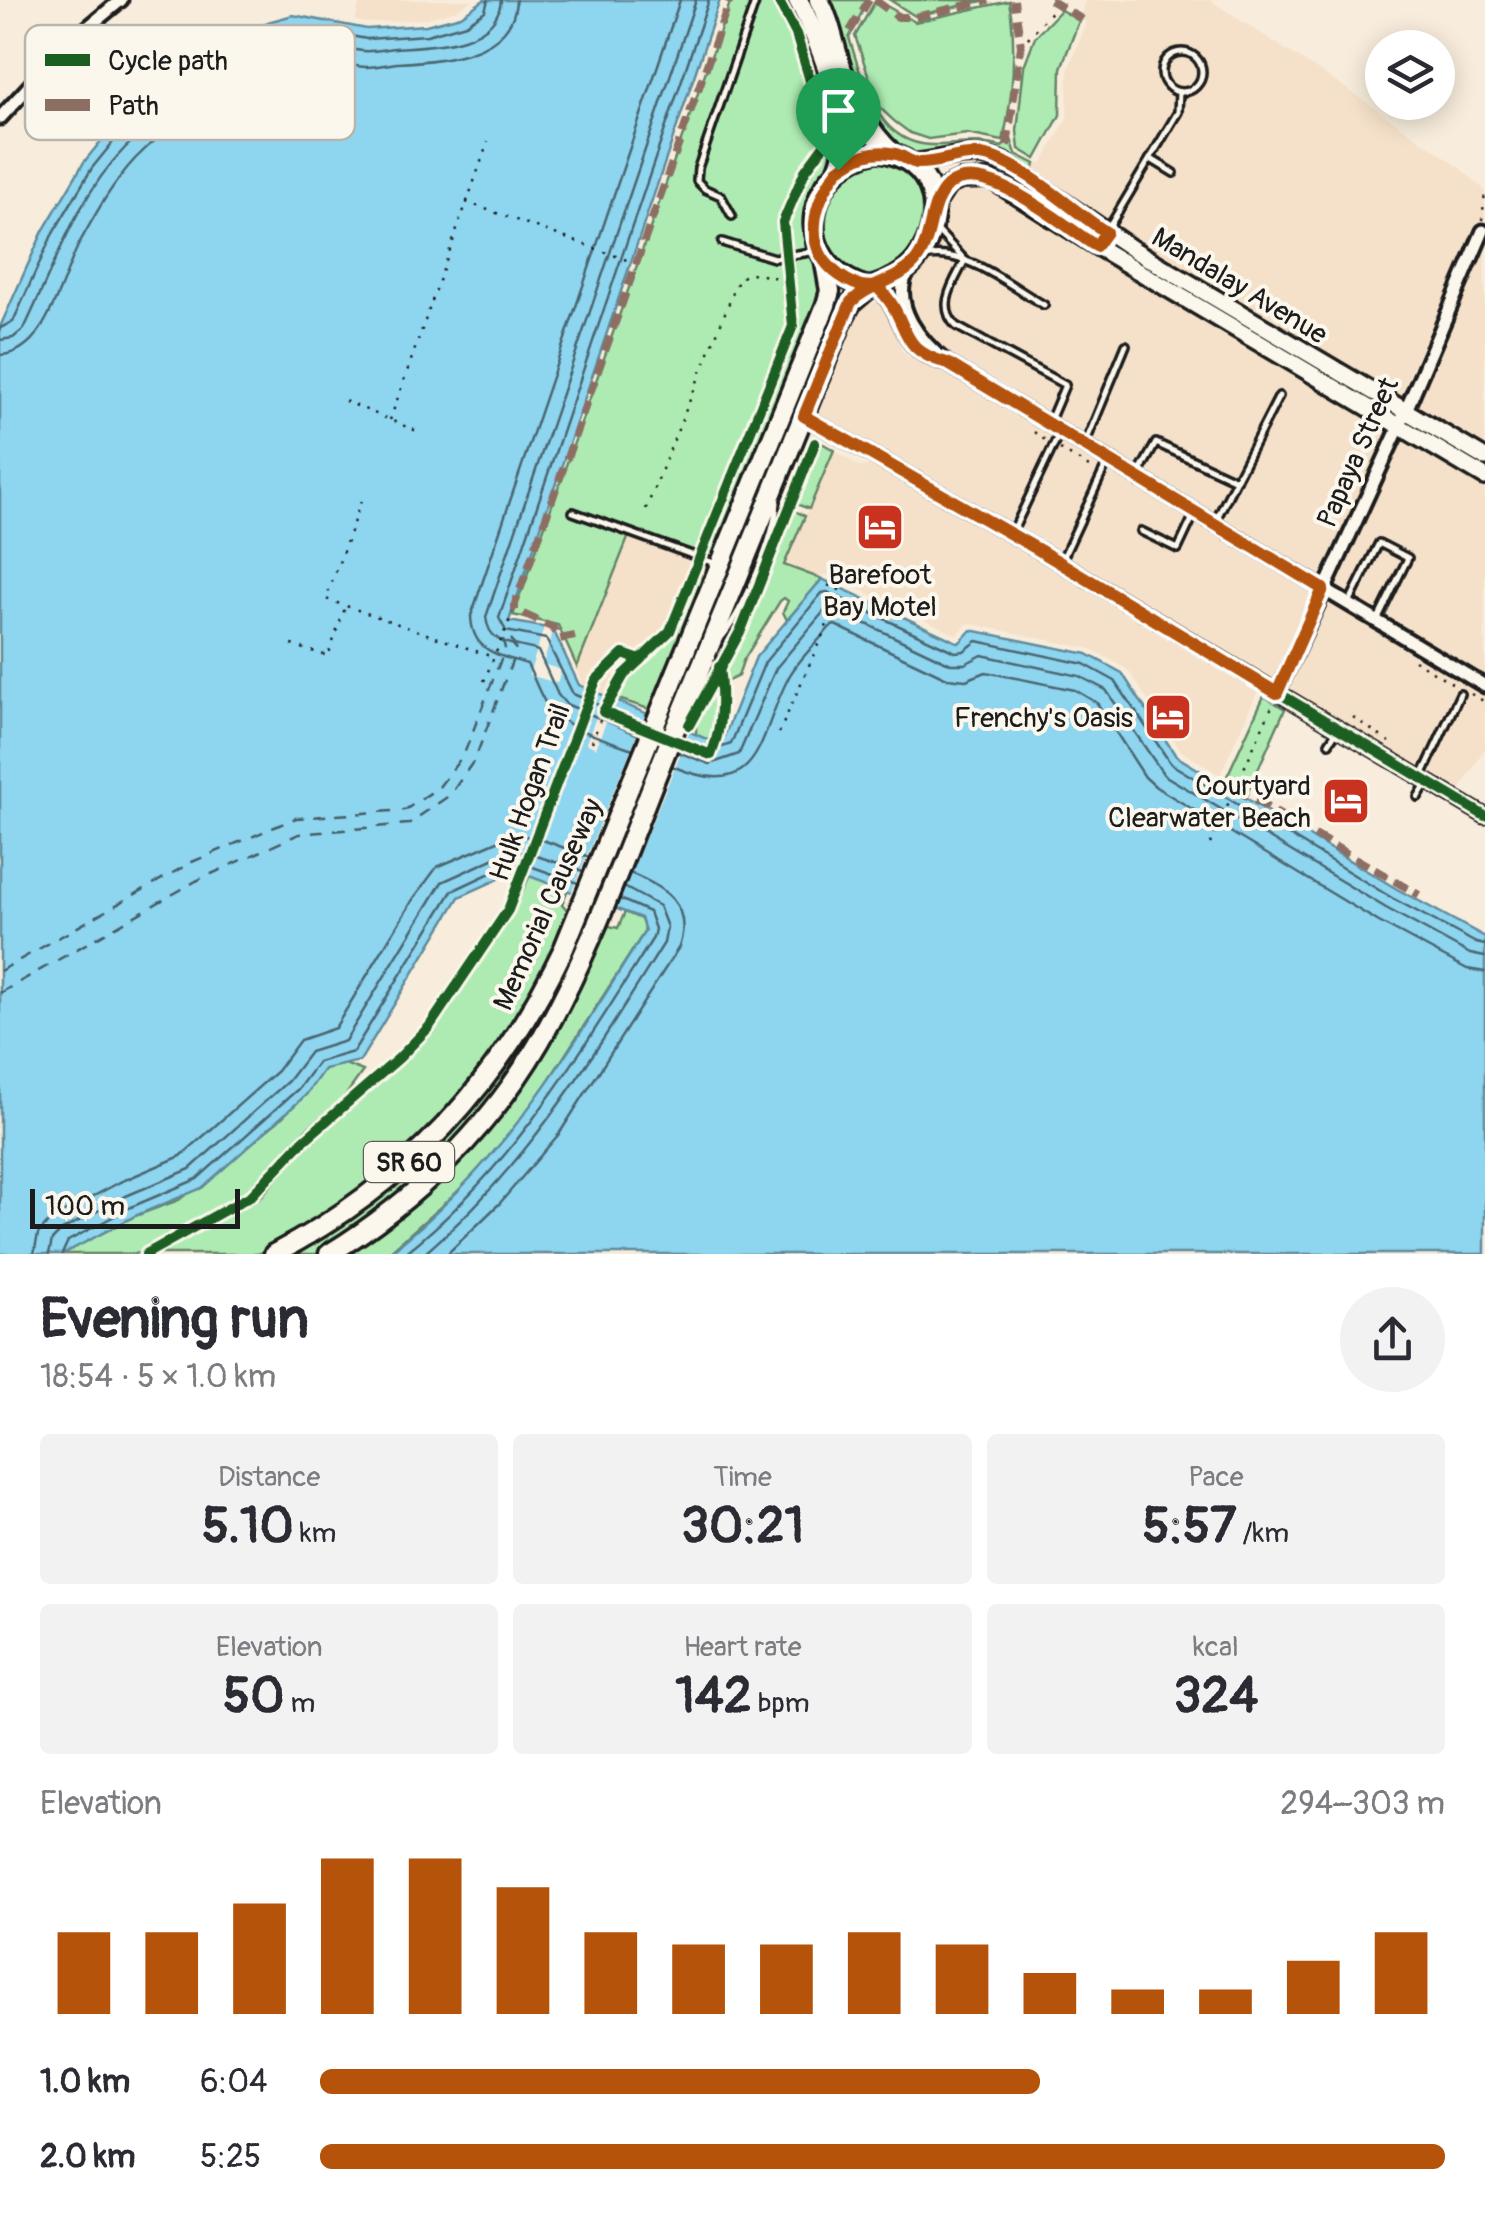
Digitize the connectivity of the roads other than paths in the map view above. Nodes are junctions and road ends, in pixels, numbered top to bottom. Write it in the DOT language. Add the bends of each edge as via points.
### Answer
graph roads {
  1 [pos="121,0"];
  2 [pos="798,0"];
  3 [pos="820,0"];
  4 [pos="758,1"];
  5 [pos="91,25"];
  6 [pos="25,91"];
  7 [pos="1179,92"];
  8 [pos="0,118"];
  9 [pos="892,153"];
  10 [pos="1151,159"];
  11 [pos="913,163"];
  12 [pos="838,170"];
  13 [pos="1174,173"];
  14 [pos="732,216"];
  15 [pos="933,216"];
  16 [pos="1484,232"];
  17 [pos="1101,239"];
  18 [pos="722,242"];
  19 [pos="821,257"];
  20 [pos="965,260"];
  21 [pos="912,264"];
  22 [pos="872,287"];
  23 [pos="1044,305"];
  24 [pos="1126,345"];
  25 [pos="947,363"];
  26 [pos="1279,396"];
  27 [pos="804,416"];
  28 [pos="1401,417"];
  29 [pos="1054,428"];
  30 [pos="1084,446"];
  31 [pos="1485,458"];
  32 [pos="1108,461"];
  33 [pos="1485,476"];
  34 [pos="1136,477"];
  35 [pos="1236,480"];
  36 [pos="573,512"];
  37 [pos="1195,513"];
  38 [pos="1214,524"];
  39 [pos="1141,531"];
  40 [pos="1012,534"];
  41 [pos="1061,562"];
  42 [pos="720,566"];
  43 [pos="1323,589"];
  44 [pos="1348,604"];
  45 [pos="1377,621"];
  46 [pos="1485,686"];
  47 [pos="1277,693"];
  48 [pos="1460,694"];
  49 [pos="1338,729"];
  50 [pos="1330,742"];
  51 [pos="1424,780"];
  52 [pos="1418,797"];
  53 [pos="1485,816"];
  54 [pos="274,1254"];
  55 [pos="329,1254"];
  1 -- 5 [label="street"];
  2 -- 12 [label="main road" via="843,124"];
  3 -- 9 [label="main road" via="864,122"];
  4 -- 14 [label="lane" via="698,168 698,181 721,196"];
  6 -- 8 [label="street"];
  7 -- 7 [label="lane" via="1192,90 1202,74 1188,53 1175,54 1163,68 1168,86"];
  7 -- 10 [label="lane" via="1178,112"];
  9 -- 11 [label="main road"];
  9 -- 12 [label="main road" via="864,154"];
  10 -- 13 [label="lane"];
  10 -- 17 [label="lane"];
  11 -- 15 [label="main road" via="926,180"];
  11 -- 17 [label="street, Mandalay Avenue" via="991,156 1026,176"];
  12 -- 19 [label="main road" via="819,200 814,234"];
  15 -- 17 [label="street, Mandalay Avenue" via="948,186 990,179"];
  15 -- 20 [label="lane"];
  15 -- 21 [label="main road"];
  16 -- 28 [label="street, Papaya Street"];
  17 -- 28 [label="street, Mandalay Avenue" via="1289,359"];
  18 -- 19 [label="lane" via="774,258"];
  19 -- 22 [label="main road" via="842,278"];
  19 -- 42 [label="main road, Memorial Causeway" via="828,298"];
  20 -- 21 [label="lane" via="946,254"];
  20 -- 23 [label="lane"];
  20 -- 29 [label="lane" via="946,316 1065,384"];
  21 -- 22 [label="main road"];
  21 -- 25 [label="street" via="902,282 910,318 918,338"];
  22 -- 25 [label="street" via="889,298 912,348"];
  22 -- 27 [label="main road, Memorial Causeway" via="851,302"];
  24 -- 30 [label="lane"];
  25 -- 29 [label="street"];
  26 -- 35 [label="lane"];
  27 -- 40 [label="street"];
  27 -- 55 [label="main road, Memorial Causeway / SR 60" via="540,1042 482,1123 422,1186"];
  28 -- 31 [label="street, Mandalay Avenue"];
  28 -- 33 [label="street, Mandalay Avenue"];
  28 -- 43 [label="street, Papaya Street"];
  29 -- 30 [label="street"];
  29 -- 40 [label="lane"];
  30 -- 32 [label="street"];
  32 -- 34 [label="street"];
  32 -- 41 [label="lane"];
  34 -- 35 [label="lane" via="1156,444"];
  34 -- 37 [label="street"];
  35 -- 38 [label="lane"];
  36 -- 42 [label="lane"];
  37 -- 38 [label="street"];
  37 -- 39 [label="lane" via="1178,549"];
  38 -- 43 [label="street"];
  40 -- 41 [label="street"];
  41 -- 47 [label="street"];
  42 -- 54 [label="main road, Memorial Causeway / SR 60" via="581,906 524,1024 464,1105 378,1189"];
  43 -- 44 [label="street"];
  43 -- 47 [label="street, Papaya Street"];
  44 -- 45 [label="street"];
  44 -- 45 [label="lane" via="1379,542 1408,558"];
  45 -- 46 [label="street"];
  47 -- 49 [label="street"];
  48 -- 51 [label="lane"];
  49 -- 50 [label="lane"];
  49 -- 51 [label="street"];
  51 -- 52 [label="lane"];
  51 -- 53 [label="street"];
}
